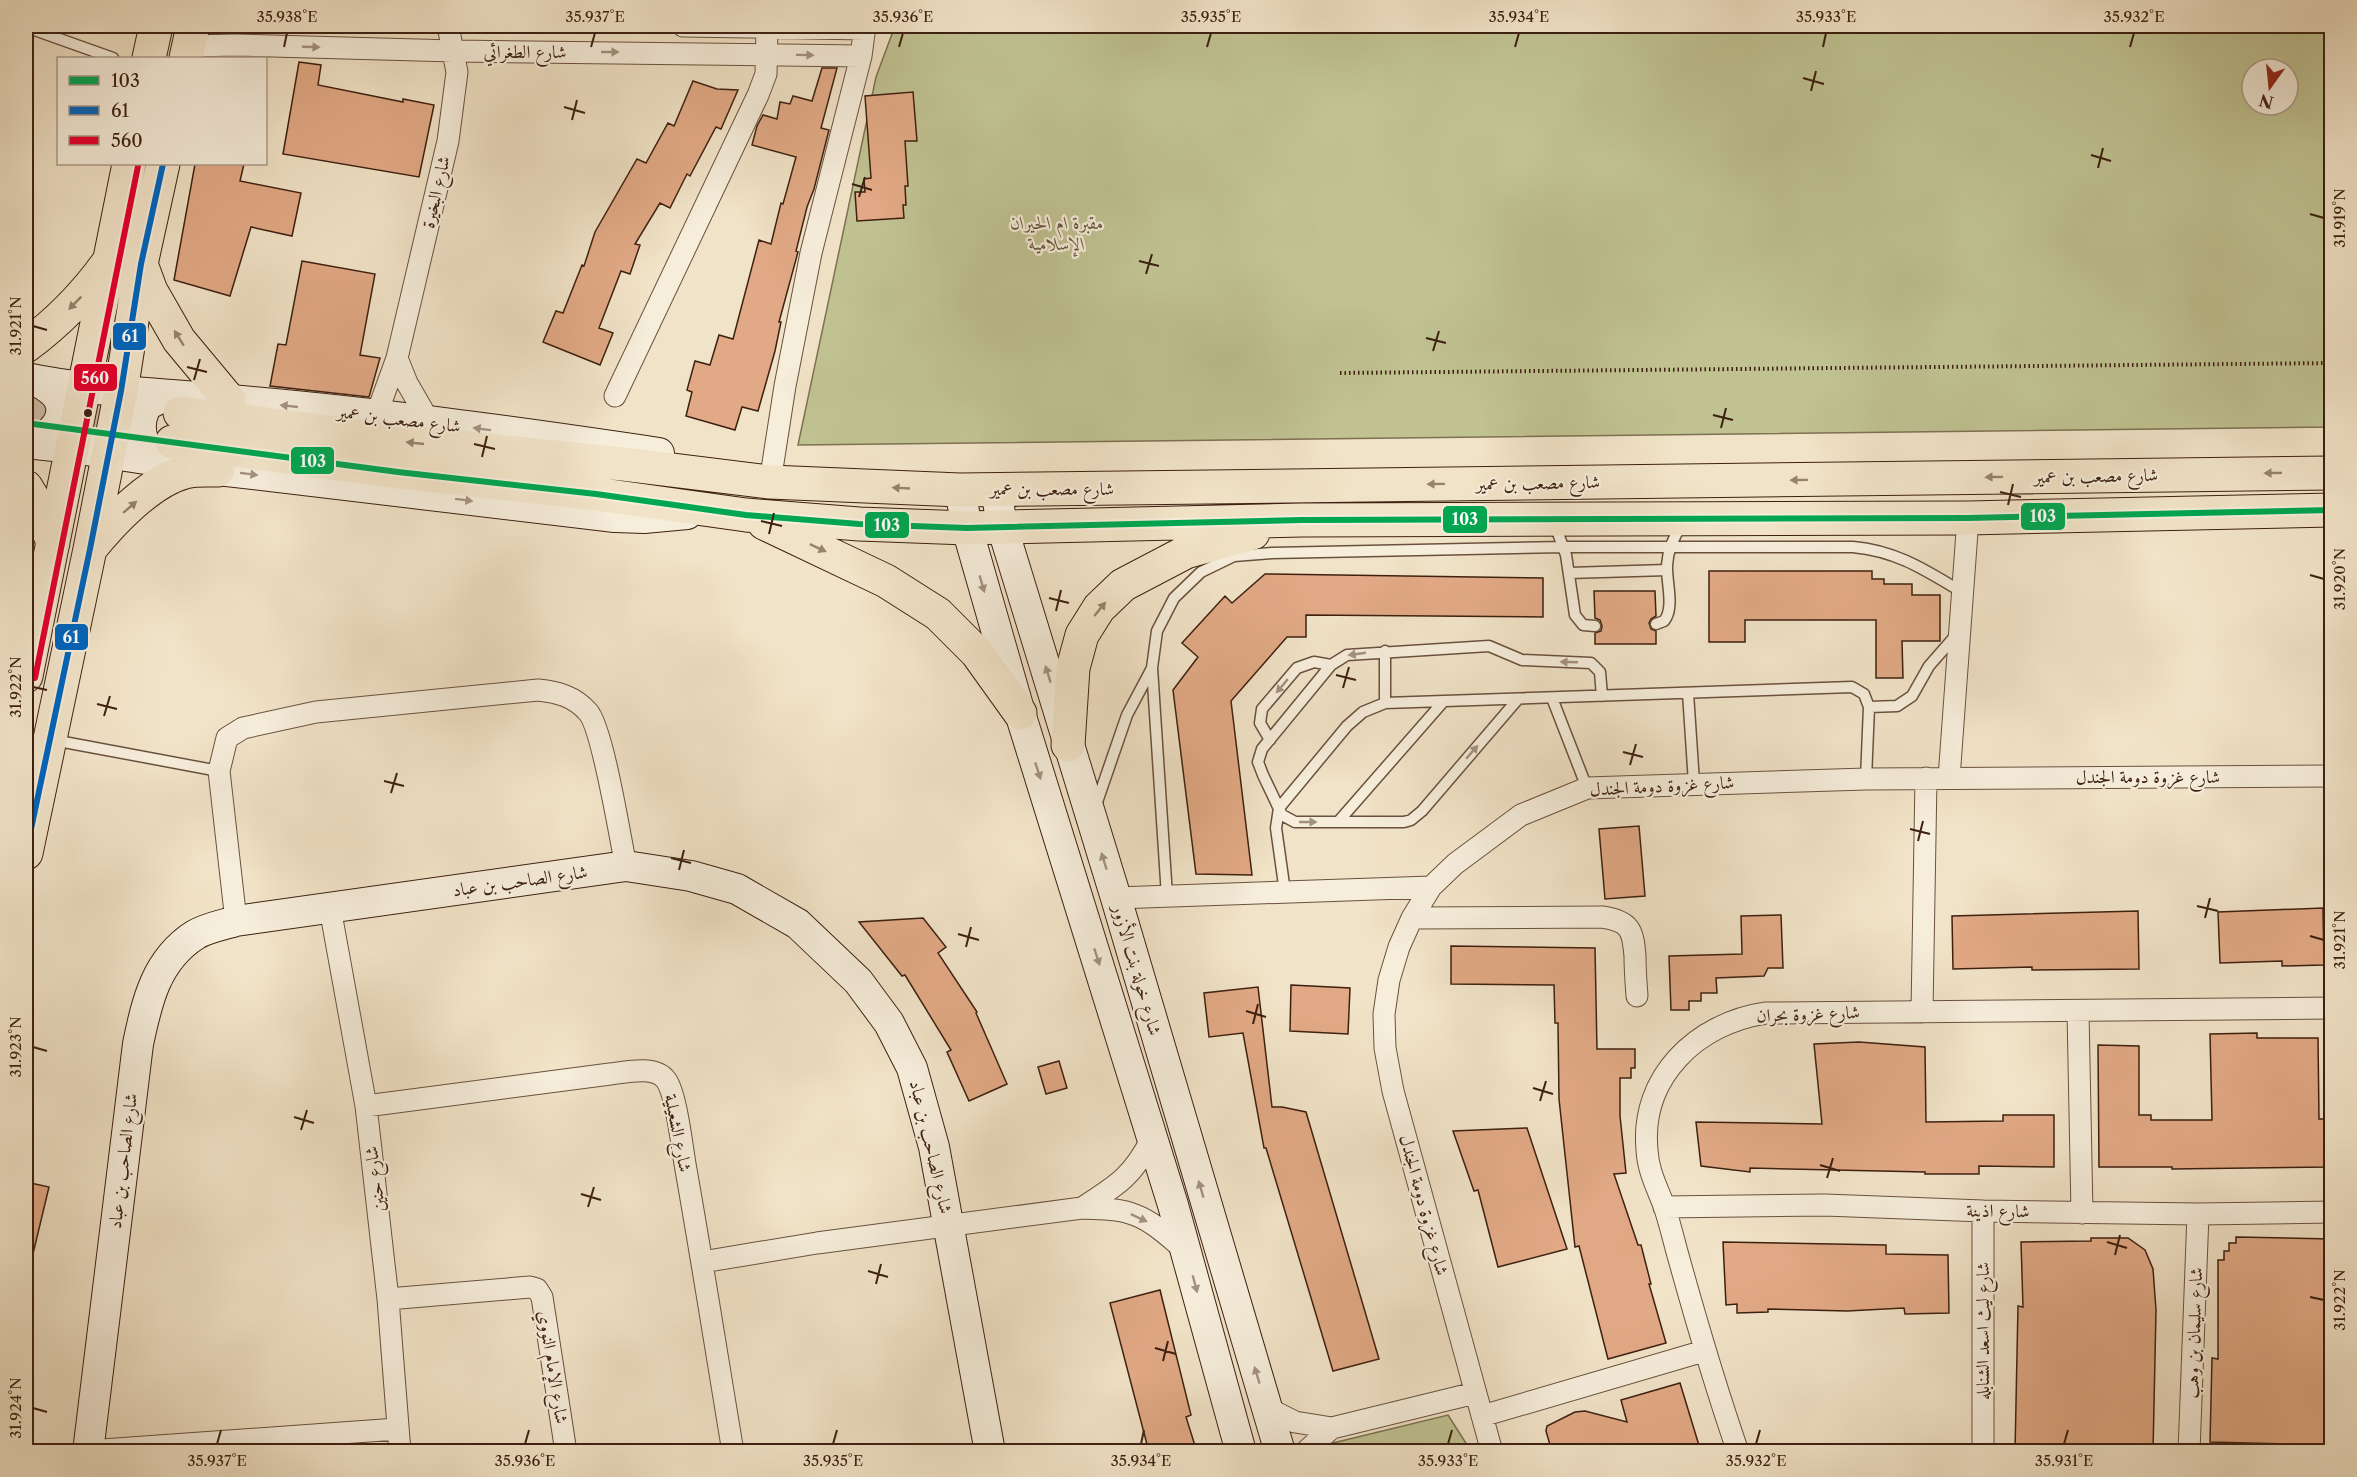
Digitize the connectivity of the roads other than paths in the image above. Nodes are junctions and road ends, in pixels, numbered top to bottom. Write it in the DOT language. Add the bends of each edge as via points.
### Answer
graph roads {
  1 [pos="156,26"];
  2 [pos="448,26"];
  3 [pos="682,26"];
  4 [pos="767,26"];
  5 [pos="26,27"];
  6 [pos="865,27"];
  7 [pos="189,43"];
  8 [pos="454,51"];
  9 [pos="767,54"];
  10 [pos="861,56"];
  11 [pos="110,57"];
  12 [pos="149,57"];
  13 [pos="129,165"];
  14 [pos="163,165"];
  15 [pos="126,261"];
  16 [pos="26,346"];
  17 [pos="397,358"];
  18 [pos="31,380"];
  19 [pos="84,387"];
  20 [pos="121,391"];
  21 [pos="615,396"];
  22 [pos="230,400"];
  23 [pos="376,416"];
  24 [pos="430,423"];
  25 [pos="168,428"];
  26 [pos="28,443"];
  27 [pos="73,448"];
  28 [pos="108,453"];
  29 [pos="218,470"];
  30 [pos="2331,473"];
  31 [pos="758,480"];
  32 [pos="26,487"];
  33 [pos="996,489"];
  34 [pos="960,490"];
  35 [pos="2331,510"];
  36 [pos="735,512"];
  37 [pos="1968,518"];
  38 [pos="1687,519"];
  39 [pos="1302,520"];
  40 [pos="1002,526"];
  41 [pos="967,528"];
  42 [pos="1558,533"];
  43 [pos="53,543"];
  44 [pos="1670,548"];
  45 [pos="90,549"];
  46 [pos="1667,570"];
  47 [pos="1569,573"];
  48 [pos="1962,592"];
  49 [pos="1656,624"];
  50 [pos="1595,626"];
  51 [pos="1959,632"];
  52 [pos="1385,651"];
  53 [pos="1331,665"];
  54 [pos="1152,668"];
  55 [pos="26,676"];
  56 [pos="1688,693"];
  57 [pos="1602,696"];
  58 [pos="1552,698"];
  59 [pos="1518,699"];
  60 [pos="1443,702"];
  61 [pos="1384,703"];
  62 [pos="1869,707"];
  63 [pos="1020,713"];
  64 [pos="50,740"];
  65 [pos="1270,740"];
  66 [pos="1068,745"];
  67 [pos="219,771"];
  68 [pos="2331,776"];
  69 [pos="1866,778"];
  70 [pos="1926,778"];
  71 [pos="1948,778"];
  72 [pos="1694,783"];
  73 [pos="1587,788"];
  74 [pos="1279,808"];
  75 [pos="1092,820"];
  76 [pos="1338,822"];
  77 [pos="26,853"];
  78 [pos="626,866"];
  79 [pos="1431,887"];
  80 [pos="1285,892"];
  81 [pos="1167,896"];
  82 [pos="1116,898"];
  83 [pos="330,908"];
  84 [pos="1412,918"];
  85 [pos="236,921"];
  86 [pos="1637,996"];
  87 [pos="2331,1008"];
  88 [pos="2078,1011"];
  89 [pos="1922,1012"];
  90 [pos="366,1106"];
  91 [pos="1152,1138"];
  92 [pos="1665,1207"];
  93 [pos="1082,1208"];
  94 [pos="1983,1211"];
  95 [pos="2331,1212"];
  96 [pos="2082,1213"];
  97 [pos="2198,1214"];
  98 [pos="950,1227"];
  99 [pos="1186,1251"];
  100 [pos="702,1262"];
  101 [pos="388,1299"];
  102 [pos="1704,1351"];
  103 [pos="1475,1393"];
  104 [pos="1267,1408"];
  105 [pos="1482,1416"];
  106 [pos="1332,1428"];
  107 [pos="397,1430"];
  108 [pos="88,1451"];
  109 [pos="400,1452"];
  110 [pos="566,1452"];
  111 [pos="733,1452"];
  112 [pos="990,1452"];
  113 [pos="1241,1452"];
  114 [pos="1280,1452"];
  115 [pos="1305,1452"];
  116 [pos="1492,1452"];
  117 [pos="1738,1452"];
  118 [pos="1983,1452"];
  119 [pos="2189,1452"];
  1 -- 12 [label="highway"];
  2 -- 8 [label="street, شارع البخيرة"];
  3 -- 4 [label="street"];
  4 -- 6 [label="street"];
  4 -- 9 [label="street"];
  5 -- 11 [label="lane"];
  6 -- 10 [label="street"];
  7 -- 8 [label="street, شارع الطغرائي, one-way"];
  8 -- 9 [label="street, شارع الطغرائي, one-way"];
  8 -- 17 [label="street, شارع البخيرة" via="457,72 447,141"];
  9 -- 10 [label="street, شارع الطغرائي, one-way"];
  9 -- 21 [label="street" via="766,74 758,95"];
  10 -- 31 [label="street" via="811,253 785,386"];
  13 -- 15 [label="highway"];
  14 -- 15 [label="highway"];
  15 -- 16 [label="highway, one-way"];
  15 -- 19 [label="highway"];
  15 -- 20 [label="highway"];
  22 -- 15 [label="highway, one-way" via="179,340 152,291"];
  17 -- 23 [label="street, شارع البخيرة"];
  17 -- 24 [label="street"];
  18 -- 19 [label="street, شارع مصعب بن عمير"];
  18 -- 26 [label="street" via="59,398 62,408 52,432 44,439"];
  19 -- 20 [label="street, شارع مصعب بن عمير"];
  19 -- 27 [label="highway"];
  20 -- 25 [label="street, شارع مصعب بن عمير"];
  20 -- 28 [label="highway"];
  23 -- 22 [label="street, شارع مصعب بن عمير, one-way"];
  22 -- 25 [label="street, شارع مصعب بن عمير"];
  23 -- 24 [label="street, شارع مصعب بن عمير"];
  31 -- 24 [label="street, شارع مصعب بن عمير, one-way" via="677,455"];
  25 -- 28 [label="street, شارع مصعب بن عمير"];
  25 -- 29 [label="street, شارع مصعب بن عمير"];
  31 -- 25 [label="highway, شارع مصعب بن عمير, one-way" via="410,442"];
  25 -- 36 [label="highway, شارع مصعب بن عمير" via="398,472"];
  26 -- 27 [label="street, شارع مصعب بن عمير"];
  27 -- 28 [label="street, شارع مصعب بن عمير"];
  27 -- 43 [label="highway"];
  28 -- 45 [label="highway"];
  29 -- 36 [label="street, شارع مصعب بن عمير, one-way" via="615,517"];
  45 -- 29 [label="highway, one-way" via="108,526 151,489 185,472"];
  30 -- 33 [label="highway, شارع مصعب بن عمير, one-way"];
  34 -- 31 [label="highway, شارع مصعب بن عمير, one-way"];
  32 -- 43 [label="highway"];
  33 -- 34 [label="highway, شارع مصعب بن عمير"];
  33 -- 40 [label="street, شارع خولة بنت الأزور"];
  34 -- 41 [label="street, شارع خولة بنت الأزور"];
  35 -- 37 [label="highway, شارع مصعب بن عمير"];
  36 -- 41 [label="highway, شارع مصعب بن عمير" via="859,524"];
  36 -- 63 [label="highway, one-way" via="886,580 938,614 977,653"];
  37 -- 38 [label="highway, شارع مصعب بن عمير"];
  37 -- 48 [label="street"];
  38 -- 42 [label="highway, شارع مصعب بن عمير"];
  38 -- 44 [label="lane"];
  39 -- 40 [label="highway, شارع مصعب بن عمير"];
  39 -- 42 [label="highway, شارع مصعب بن عمير"];
  66 -- 39 [label="highway, one-way" via="1073,668 1082,635 1099,608 1123,585 1186,552"];
  40 -- 41 [label="highway, شارع مصعب بن عمير"];
  66 -- 40 [label="street, شارع خولة بنت الأزور, one-way"];
  41 -- 63 [label="street, شارع خولة بنت الأزور, one-way"];
  42 -- 44 [label="lane"];
  42 -- 47 [label="lane"];
  42 -- 54 [label="lane" via="1234,556 1201,572 1174,598 1157,631"];
  43 -- 55 [label="highway"];
  44 -- 46 [label="lane"];
  44 -- 48 [label="lane" via="1870,548 1901,557"];
  45 -- 64 [label="highway"];
  46 -- 47 [label="lane"];
  46 -- 49 [label="lane" via="1669,612 1664,621"];
  47 -- 50 [label="lane" via="1575,615 1584,625"];
  48 -- 51 [label="street"];
  51 -- 62 [label="lane" via="1929,666 1912,696 1897,706"];
  51 -- 71 [label="street"];
  52 -- 53 [label="lane, one-way" via="1347,655"];
  57 -- 52 [label="lane, one-way" via="1600,672 1591,663 1522,660 1489,646"];
  52 -- 61 [label="lane"];
  53 -- 65 [label="lane"];
  53 -- 65 [label="lane, one-way" via="1302,664 1262,710 1260,723"];
  54 -- 75 [label="lane" via="1122,726"];
  54 -- 81 [label="lane"];
  56 -- 57 [label="lane"];
  56 -- 62 [label="lane" via="1852,687 1864,694"];
  56 -- 72 [label="lane"];
  57 -- 58 [label="lane"];
  58 -- 59 [label="lane"];
  58 -- 73 [label="lane"];
  59 -- 60 [label="lane"];
  76 -- 59 [label="lane, one-way" via="1404,822 1417,816"];
  60 -- 61 [label="lane"];
  60 -- 76 [label="lane"];
  61 -- 74 [label="lane" via="1363,712 1347,726"];
  62 -- 69 [label="lane"];
  63 -- 91 [label="street, شارع خولة بنت الأزور, one-way"];
  64 -- 67 [label="lane"];
  64 -- 77 [label="highway"];
  65 -- 74 [label="lane" via="1258,762"];
  66 -- 75 [label="street, شارع خولة بنت الأزور"];
  67 -- 78 [label="street" via="227,738 243,728 316,712 538,690 557,692 589,713 601,746"];
  67 -- 85 [label="street"];
  68 -- 71 [label="street, شارع غزوة دومة الجندل"];
  69 -- 70 [label="street, شارع غزوة دومة الجندل"];
  69 -- 72 [label="street, شارع غزوة دومة الجندل"];
  70 -- 71 [label="street, شارع غزوة دومة الجندل"];
  70 -- 89 [label="street"];
  72 -- 73 [label="street, شارع غزوة دومة الجندل"];
  73 -- 79 [label="street, شارع غزوة دومة الجندل" via="1521,815"];
  74 -- 76 [label="lane, one-way" via="1282,815 1295,822"];
  74 -- 80 [label="lane" via="1276,828"];
  82 -- 75 [label="street, شارع خولة بنت الأزور, one-way"];
  78 -- 83 [label="street, شارع الصاحب بن عباد"];
  78 -- 98 [label="street, شارع الصاحب بن عباد" via="691,876 737,889 798,924 858,981 889,1023 912,1068 934,1147"];
  79 -- 80 [label="street"];
  79 -- 84 [label="street, شارع غزوة دومة الجندل"];
  80 -- 81 [label="street"];
  81 -- 82 [label="street"];
  104 -- 82 [label="street, شارع خولة بنت الأزور, one-way"];
  83 -- 85 [label="street, شارع الصاحب بن عباد"];
  83 -- 90 [label="street, شارع حنين"];
  84 -- 86 [label="street" via="1616,919 1628,927 1634,939"];
  84 -- 103 [label="street, شارع غزوة دومة الجندل" via="1389,980 1385,1048 1393,1091"];
  85 -- 108 [label="street, شارع الصاحب بن عباد" via="197,933 173,952 146,1005"];
  87 -- 88 [label="street, شارع غزوة بحران"];
  88 -- 89 [label="street, شارع غزوة بحران"];
  88 -- 96 [label="street"];
  89 -- 92 [label="street, شارع غزوة بحران" via="1766,1013 1720,1025 1696,1040 1669,1068 1656,1092 1647,1124 1651,1176"];
  90 -- 100 [label="street, شارع الشعيلية" via="610,1074 660,1074 672,1095"];
  90 -- 101 [label="street, شارع حنين"];
  91 -- 93 [label="street" via="1141,1161 1125,1180"];
  91 -- 99 [label="street, شارع خولة بنت الأزور"];
  92 -- 94 [label="street, شارع اذينة" via="1825,1204"];
  92 -- 102 [label="street, شارع غزوة بحران"];
  93 -- 98 [label="street"];
  93 -- 99 [label="street, one-way" via="1136,1215"];
  94 -- 96 [label="street, شارع اذينة"];
  94 -- 118 [label="street, شارع ليث اسعد الشنابله"];
  95 -- 97 [label="street, شارع اذينة"];
  96 -- 97 [label="street, شارع اذينة"];
  97 -- 119 [label="street, شارع سليمان بن وهب"];
  98 -- 100 [label="street"];
  98 -- 112 [label="street, شارع الصاحب بن عباد"];
  99 -- 113 [label="street, شارع خولة بنت الأزور, one-way"];
  100 -- 111 [label="street, شارع الشعيلية"];
  101 -- 107 [label="street, شارع حنين"];
  101 -- 110 [label="street, شارع الإمام النووي" via="537,1289 542,1297"];
  102 -- 105 [label="street"];
  102 -- 117 [label="street, شارع غزوة بحران"];
  103 -- 105 [label="street, شارع غزوة دومة الجندل"];
  103 -- 106 [label="street"];
  104 -- 106 [label="street" via="1295,1422"];
  104 -- 114 [label="street, شارع خولة بنت الأزور"];
  105 -- 116 [label="street, شارع غزوة دومة الجندل"];
  106 -- 115 [label="street"];
  107 -- 108 [label="street"];
  107 -- 109 [label="street, شارع حنين"];
}
